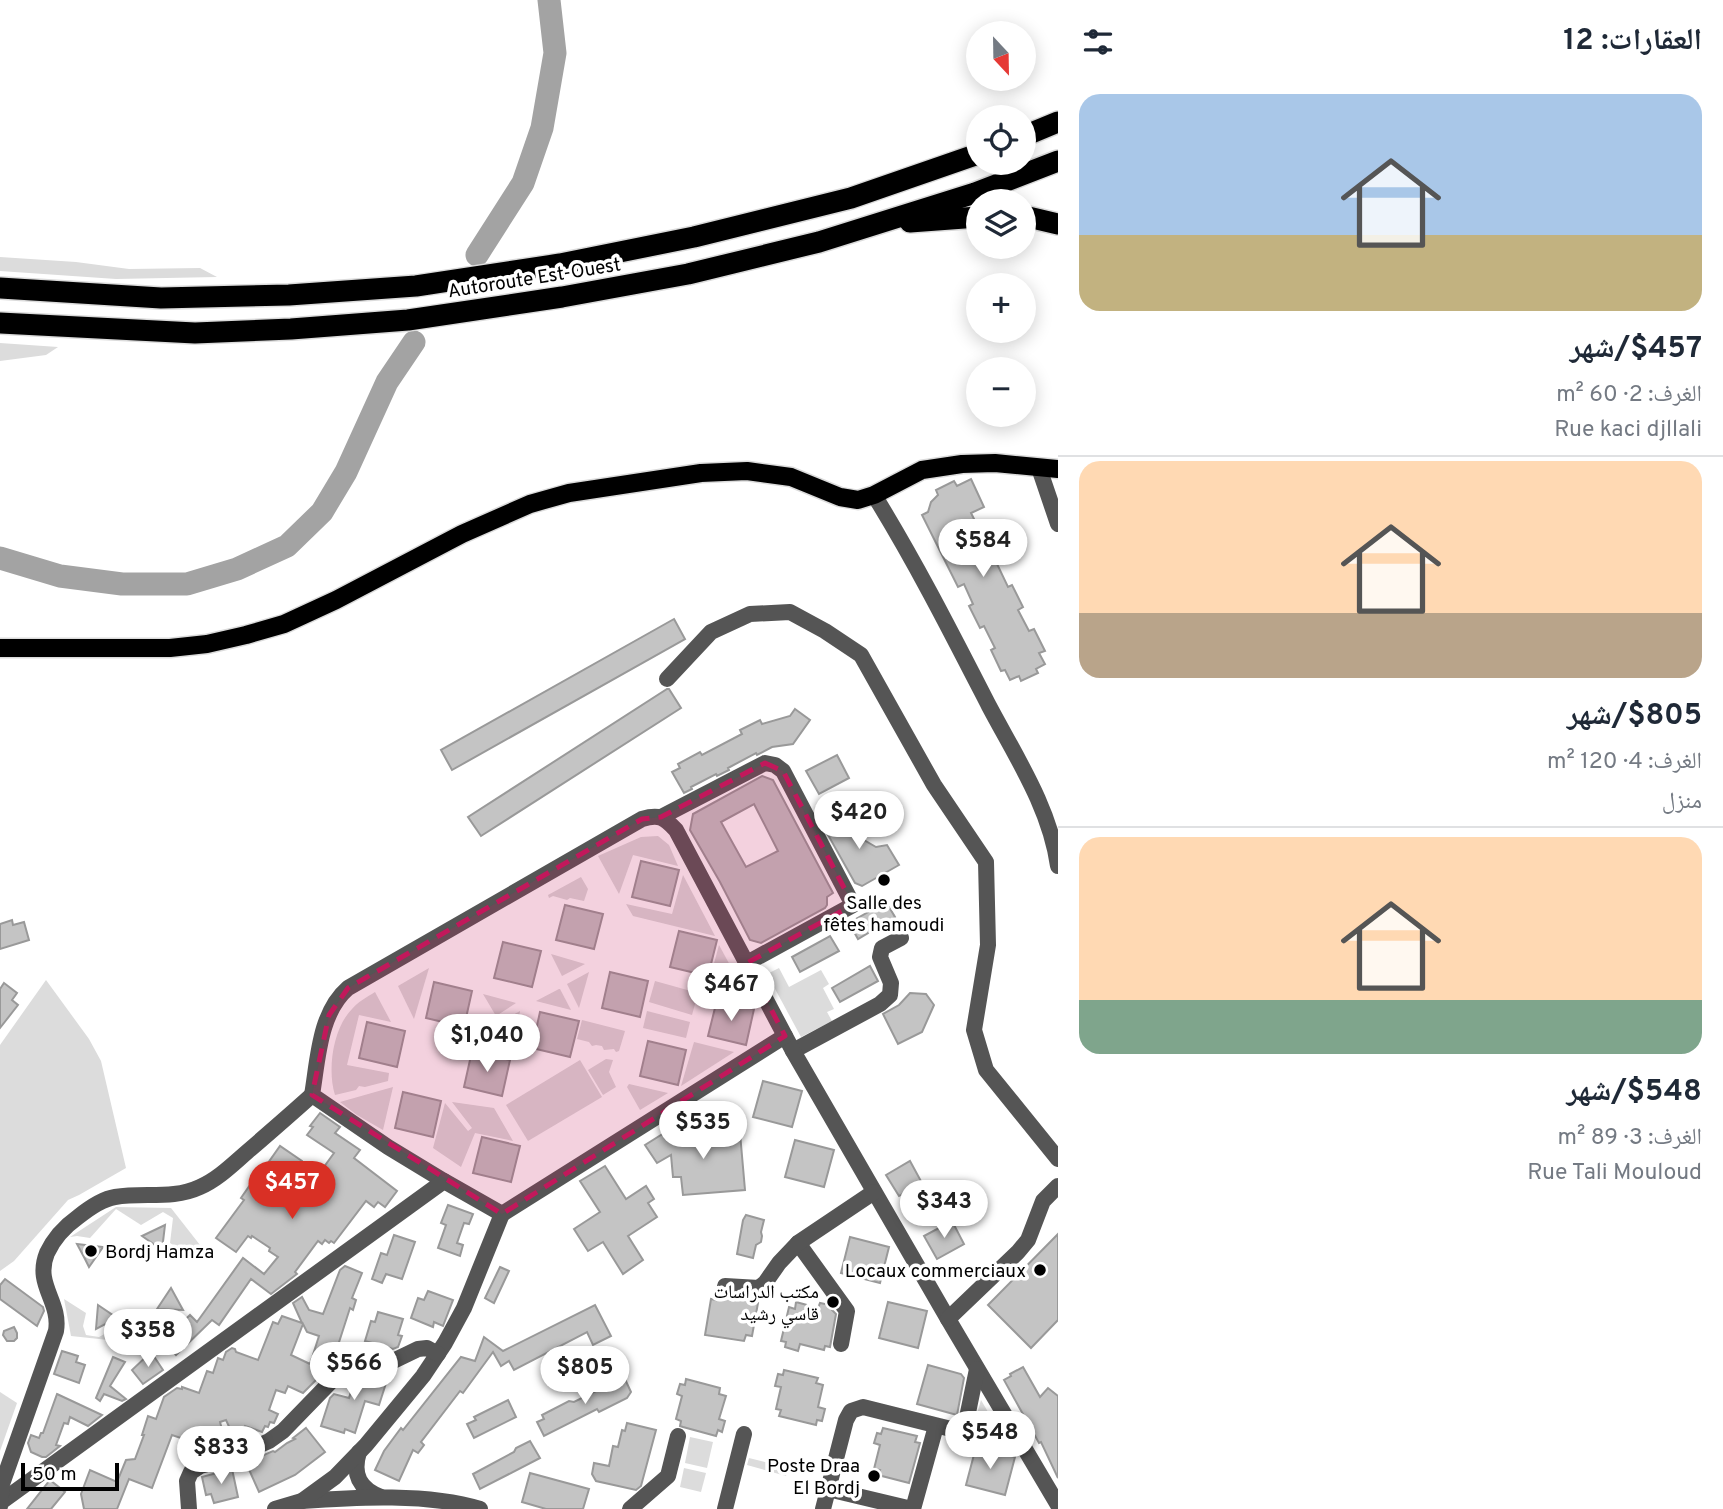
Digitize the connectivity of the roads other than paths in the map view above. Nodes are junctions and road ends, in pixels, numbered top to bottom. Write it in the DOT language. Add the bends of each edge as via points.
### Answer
graph roads {
  1 [pos="1058,122"];
  2 [pos="1036,131"];
  3 [pos="966,158"];
  4 [pos="1058,161"];
  5 [pos="966,218"];
  6 [pos="1036,219"];
  7 [pos="1058,224"];
  8 [pos="873,225"];
  9 [pos="0,288"];
  10 [pos="0,323"];
  11 [pos="1039,468"];
  12 [pos="1058,469"];
  13 [pos="874,495"];
  14 [pos="1058,524"];
  15 [pos="0,648"];
  16 [pos="667,680"];
  17 [pos="661,817"];
  18 [pos="1058,866"];
  19 [pos="901,938"];
  20 [pos="747,963"];
  21 [pos="785,1037"];
  22 [pos="793,1051"];
  23 [pos="312,1095"];
  24 [pos="1058,1159"];
  25 [pos="444,1181"];
  26 [pos="1058,1186"];
  27 [pos="874,1192"];
  28 [pos="502,1214"];
  29 [pos="798,1243"];
  30 [pos="725,1286"];
  31 [pos="948,1319"];
  32 [pos="841,1344"];
  33 [pos="438,1354"];
  34 [pos="977,1369"];
  35 [pos="936,1426"];
  36 [pos="964,1432"];
  37 [pos="744,1434"];
  38 [pos="678,1436"];
  39 [pos="1023,1447"];
  40 [pos="359,1452"];
  41 [pos="1,1483"];
  42 [pos="828,1489"];
  43 [pos="384,1498"];
  44 [pos="302,1501"];
  45 [pos="0,1504"];
  46 [pos="1058,1505"];
  47 [pos="476,1508"];
  48 [pos="189,1509"];
  49 [pos="275,1509"];
  50 [pos="630,1509"];
  51 [pos="725,1509"];
  52 [pos="823,1509"];
  53 [pos="912,1509"];
  1 -- 2 [label="highway"];
  3 -- 9 [label="highway, Autoroute Est-Ouest" via="851,198 694,237 416,286 161,298"];
  4 -- 8 [label="highway, Autoroute Est-Ouest"];
  5 -- 8 [label="highway"];
  6 -- 7 [label="highway"];
  8 -- 10 [label="highway, Autoroute Est-Ouest" via="688,274 408,320 195,333"];
  11 -- 12 [label="main road"];
  11 -- 13 [label="main road" via="995,463 922,470"];
  11 -- 14 [label="street"];
  13 -- 15 [label="main road" via="858,500 791,477 747,471 702,473 569,493 530,504 284,624 246,635 170,648"];
  13 -- 18 [label="street" via="1037,798"];
  16 -- 24 [label="street" via="711,632 750,614 790,612 861,655 934,785 986,862 988,944 974,1030 986,1070"];
  17 -- 20 [label="street" via="676,830"];
  17 -- 20 [label="street" via="765,763 783,771 853,905"];
  17 -- 23 [label="street" via="642,819 348,988 329,1015"];
  19 -- 22 [label="street" via="882,948 880,957 891,983 890,995"];
  20 -- 21 [label="street"];
  21 -- 22 [label="street"];
  21 -- 28 [label="street"];
  22 -- 27 [label="street"];
  23 -- 25 [label="street"];
  23 -- 41 [label="street" via="200,1188 170,1196 114,1197 87,1210 57,1236 43,1273 57,1314 53,1343"];
  25 -- 28 [label="street"];
  25 -- 45 [label="street"];
  26 -- 31 [label="street" via="1042,1201 1028,1240"];
  27 -- 29 [label="street"];
  27 -- 31 [label="street"];
  28 -- 33 [label="street" via="464,1308"];
  29 -- 30 [label="street" via="759,1288"];
  29 -- 32 [label="street" via="847,1311"];
  31 -- 34 [label="street"];
  33 -- 40 [label="street"];
  33 -- 48 [label="street" via="418,1349 389,1363 366,1354 357,1357 269,1441 191,1472 187,1481"];
  34 -- 36 [label="street"];
  34 -- 39 [label="street"];
  35 -- 36 [label="street"];
  35 -- 42 [label="street" via="863,1407 852,1411"];
  35 -- 53 [label="street"];
  36 -- 39 [label="street"];
  37 -- 51 [label="street"];
  38 -- 50 [label="street" via="668,1476"];
  39 -- 46 [label="street"];
  40 -- 43 [label="street" via="356,1463 361,1483"];
  40 -- 44 [label="street"];
  41 -- 45 [label="street"];
  42 -- 52 [label="street"];
  42 -- 53 [label="street"];
  43 -- 44 [label="street"];
  43 -- 47 [label="street"];
  44 -- 49 [label="street"];
}
